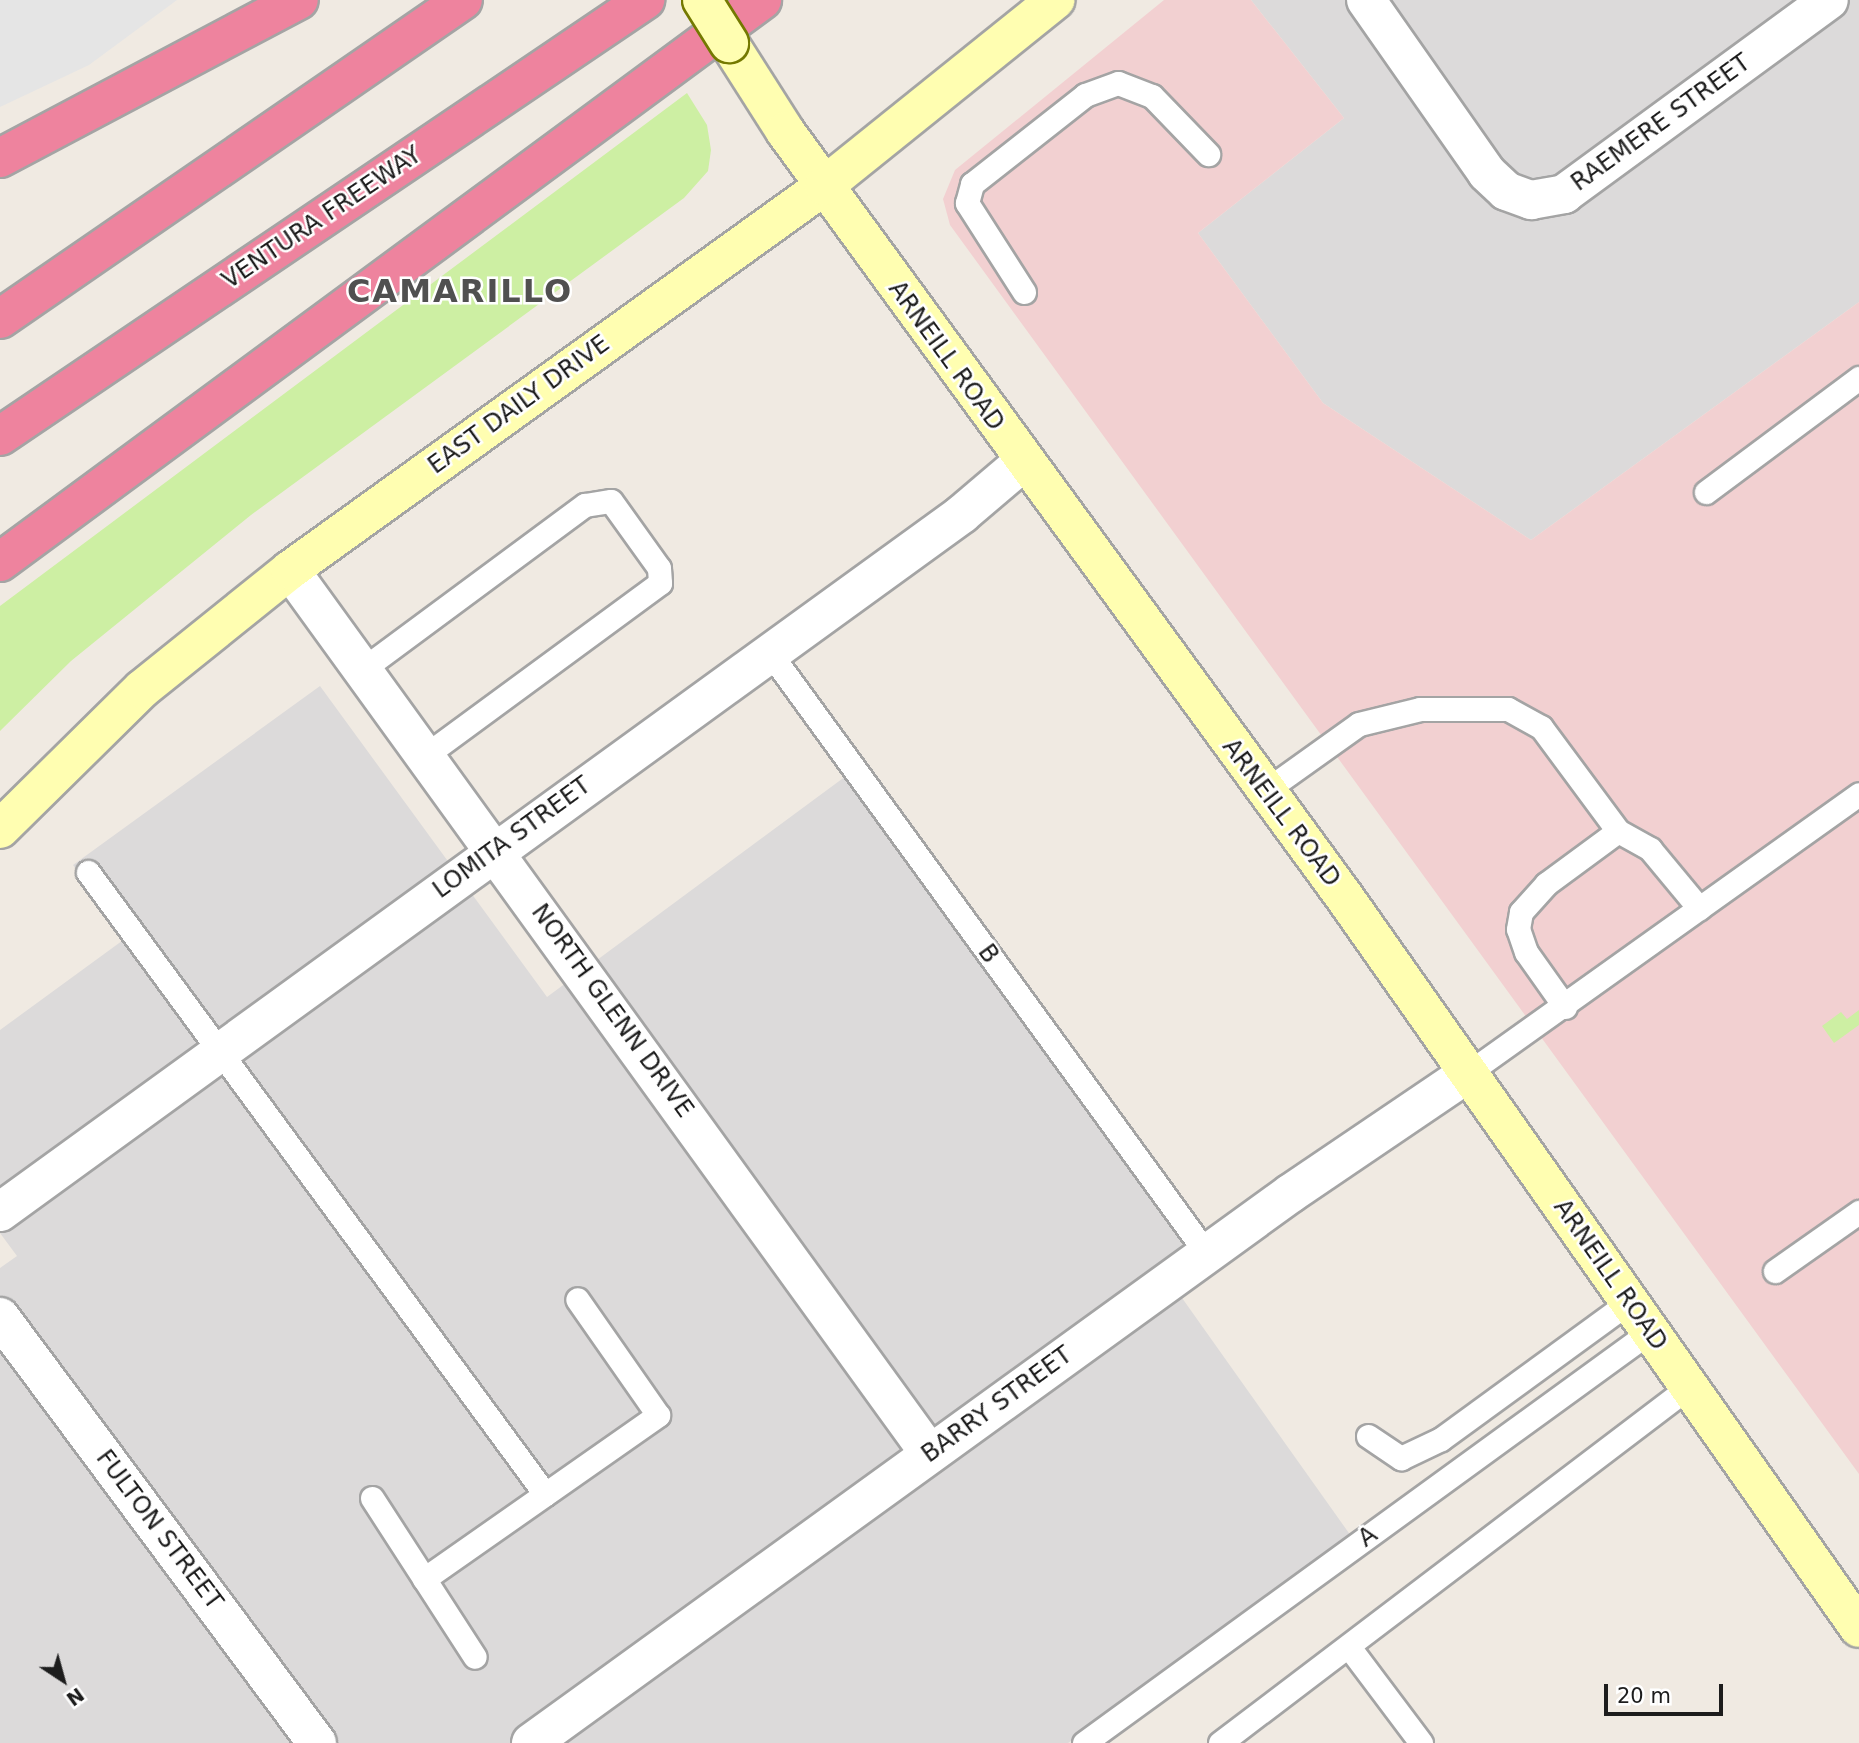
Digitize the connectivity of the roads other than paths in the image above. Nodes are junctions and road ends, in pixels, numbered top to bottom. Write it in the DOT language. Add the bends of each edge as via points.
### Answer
graph roads {
  1 [pos="299,0"];
  2 [pos="463,0"];
  3 [pos="645,0"];
  4 [pos="702,0"];
  5 [pos="762,0"];
  6 [pos="1055,0"];
  7 [pos="1366,0"];
  8 [pos="1829,0"];
  9 [pos="1208,154"];
  10 [pos="0,158"];
  11 [pos="824,187"];
  12 [pos="1024,292"];
  13 [pos="0,319"];
  14 [pos="1859,378"];
  15 [pos="0,436"];
  16 [pos="1022,463"];
  17 [pos="1706,492"];
  18 [pos="0,562"];
  19 [pos="290,570"];
  20 [pos="770,653"];
  21 [pos="363,669"];
  22 [pos="426,755"];
  23 [pos="1265,791"];
  24 [pos="1859,794"];
  25 [pos="0,829"];
  26 [pos="1618,831"];
  27 [pos="496,849"];
  28 [pos="88,872"];
  29 [pos="1699,908"];
  30 [pos="1565,1007"];
  31 [pos="215,1050"];
  32 [pos="1468,1073"];
  33 [pos="0,1212"];
  34 [pos="1859,1212"];
  35 [pos="1207,1254"];
  36 [pos="1775,1271"];
  37 [pos="577,1299"];
  38 [pos="1641,1315"];
  39 [pos="0,1317"];
  40 [pos="1686,1389"];
  41 [pos="1368,1436"];
  42 [pos="929,1454"];
  43 [pos="545,1494"];
  44 [pos="372,1498"];
  45 [pos="424,1578"];
  46 [pos="1859,1628"];
  47 [pos="1349,1647"];
  48 [pos="475,1657"];
  49 [pos="317,1743"];
  50 [pos="531,1743"];
  51 [pos="1084,1743"];
  52 [pos="1220,1743"];
  53 [pos="1420,1743"];
  1 -- 10 [label="highway"];
  2 -- 13 [label="highway"];
  3 -- 15 [label="highway, VENTURA FREEWAY"];
  4 -- 11 [label="main road, ARNEILL ROAD, bridge"];
  5 -- 18 [label="highway"];
  6 -- 11 [label="main road, EAST DAILY DRIVE"];
  7 -- 8 [label="street, RAEMERE STREET" via="1487,173 1506,191 1531,200 1564,194"];
  9 -- 12 [label="lane" via="1152,96 1118,83 1085,94 972,184 967,203"];
  11 -- 16 [label="main road, ARNEILL ROAD"];
  11 -- 19 [label="main road, EAST DAILY DRIVE"];
  14 -- 17 [label="lane"];
  16 -- 20 [label="street, LOMITA STREET" via="962,514"];
  16 -- 23 [label="main road, ARNEILL ROAD"];
  19 -- 21 [label="street, NORTH GLENN DRIVE"];
  19 -- 25 [label="main road, EAST DAILY DRIVE" via="142,689"];
  20 -- 27 [label="street, LOMITA STREET"];
  20 -- 35 [label="lane, B"];
  21 -- 22 [label="street, NORTH GLENN DRIVE"];
  21 -- 22 [label="lane" via="585,505 611,501 659,568 660,583"];
  22 -- 27 [label="street, NORTH GLENN DRIVE"];
  23 -- 26 [label="lane" via="1359,724 1420,709 1508,709 1541,727"];
  23 -- 32 [label="main road, ARNEILL ROAD"];
  24 -- 29 [label="lane"];
  26 -- 29 [label="lane" via="1650,849"];
  26 -- 30 [label="lane" via="1546,884 1521,912 1518,929 1526,952"];
  27 -- 31 [label="street, LOMITA STREET"];
  27 -- 42 [label="street, NORTH GLENN DRIVE"];
  28 -- 31 [label="lane"];
  29 -- 30 [label="lane"];
  30 -- 32 [label="lane"];
  31 -- 33 [label="street, LOMITA STREET"];
  31 -- 43 [label="lane"];
  32 -- 35 [label="street, BARRY STREET"];
  32 -- 38 [label="main road, ARNEILL ROAD"];
  34 -- 36 [label="lane"];
  35 -- 42 [label="street, BARRY STREET"];
  37 -- 43 [label="lane" via="657,1415"];
  38 -- 40 [label="main road, ARNEILL ROAD"];
  38 -- 41 [label="lane" via="1441,1440 1401,1458"];
  38 -- 51 [label="lane, A"];
  39 -- 49 [label="street, FULTON STREET"];
  40 -- 46 [label="main road, ARNEILL ROAD"];
  40 -- 47 [label="lane"];
  42 -- 50 [label="street, BARRY STREET"];
  43 -- 45 [label="lane"];
  44 -- 45 [label="lane"];
  45 -- 48 [label="lane"];
  47 -- 52 [label="lane"];
  47 -- 53 [label="lane"];
}
